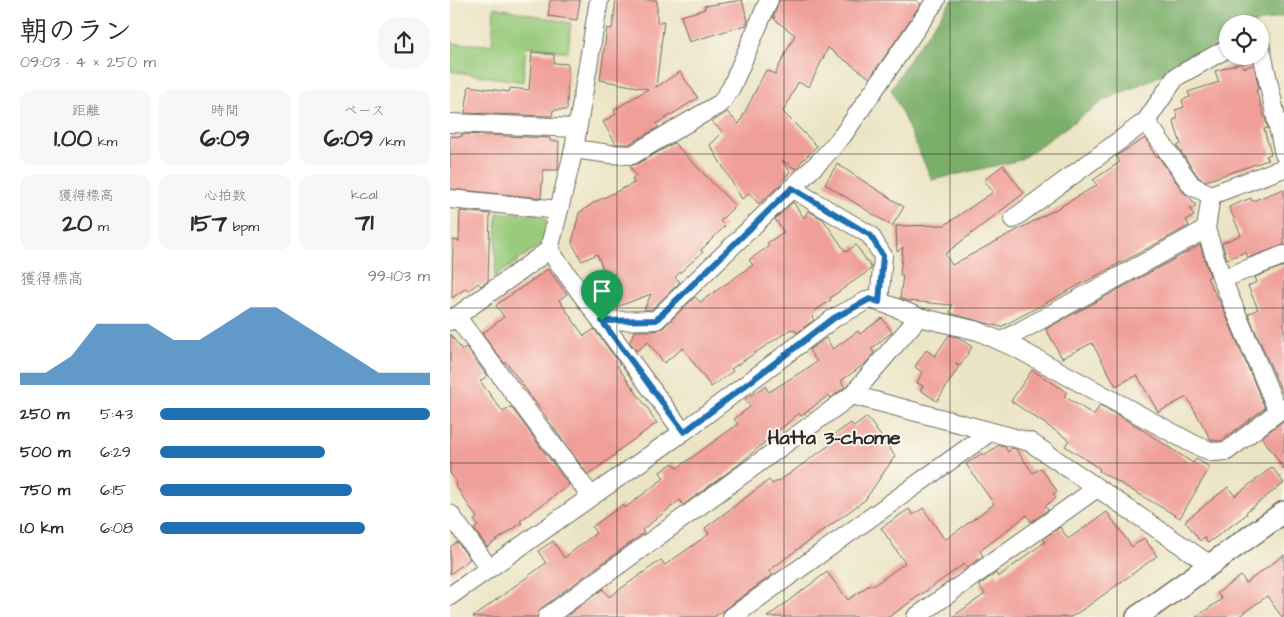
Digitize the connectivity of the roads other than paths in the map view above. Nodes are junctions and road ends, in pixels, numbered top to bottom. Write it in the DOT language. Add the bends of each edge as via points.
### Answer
graph roads {
  1 [pos="598,0"];
  2 [pos="769,0"];
  3 [pos="936,0"];
  4 [pos="1219,53"];
  5 [pos="1265,65"];
  6 [pos="1146,121"];
  7 [pos="450,123"];
  8 [pos="577,128"];
  9 [pos="574,149"];
  10 [pos="1284,154"];
  11 [pos="1284,168"];
  12 [pos="792,188"];
  13 [pos="1211,195"];
  14 [pos="450,199"];
  15 [pos="559,210"];
  16 [pos="1013,219"];
  17 [pos="1206,229"];
  18 [pos="548,250"];
  19 [pos="1284,255"];
  20 [pos="1222,279"];
  21 [pos="879,302"];
  22 [pos="919,317"];
  23 [pos="453,319"];
  24 [pos="602,321"];
  25 [pos="1002,341"];
  26 [pos="852,395"];
  27 [pos="1281,410"];
  28 [pos="684,432"];
  29 [pos="990,432"];
  30 [pos="1097,488"];
  31 [pos="592,496"];
  32 [pos="1284,512"];
  33 [pos="450,514"];
  34 [pos="1209,564"];
  35 [pos="490,568"];
  36 [pos="450,596"];
  37 [pos="547,617"];
  38 [pos="732,617"];
  39 [pos="916,617"];
  40 [pos="1137,617"];
  1 -- 8 [label="street"];
  2 -- 9 [label="street" via="721,103 632,156"];
  3 -- 12 [label="street" via="842,135"];
  4 -- 6 [label="street" via="1176,77"];
  5 -- 10 [label="street"];
  6 -- 13 [label="street" via="1192,186"];
  6 -- 16 [label="street"];
  7 -- 8 [label="street"];
  8 -- 9 [label="street"];
  9 -- 15 [label="street"];
  11 -- 13 [label="street"];
  12 -- 21 [label="street" via="870,235 883,256"];
  12 -- 24 [label="street" via="656,320"];
  13 -- 17 [label="street"];
  14 -- 15 [label="street"];
  15 -- 18 [label="street"];
  17 -- 20 [label="street"];
  17 -- 25 [label="street"];
  18 -- 23 [label="street"];
  18 -- 24 [label="street"];
  19 -- 20 [label="street"];
  20 -- 27 [label="street"];
  21 -- 22 [label="street"];
  21 -- 28 [label="street" via="870,299 834,318"];
  22 -- 25 [label="street" via="978,330"];
  22 -- 26 [label="street"];
  23 -- 31 [label="street"];
  24 -- 28 [label="street"];
  25 -- 27 [label="street" via="1195,446 1213,452 1227,451"];
  26 -- 29 [label="street"];
  26 -- 37 [label="street"];
  28 -- 31 [label="street"];
  29 -- 30 [label="street" via="1030,442"];
  29 -- 38 [label="street"];
  30 -- 34 [label="street"];
  30 -- 39 [label="street"];
  31 -- 35 [label="street"];
  32 -- 34 [label="street"];
  33 -- 35 [label="street"];
  34 -- 40 [label="street"];
  35 -- 36 [label="street"];
}
